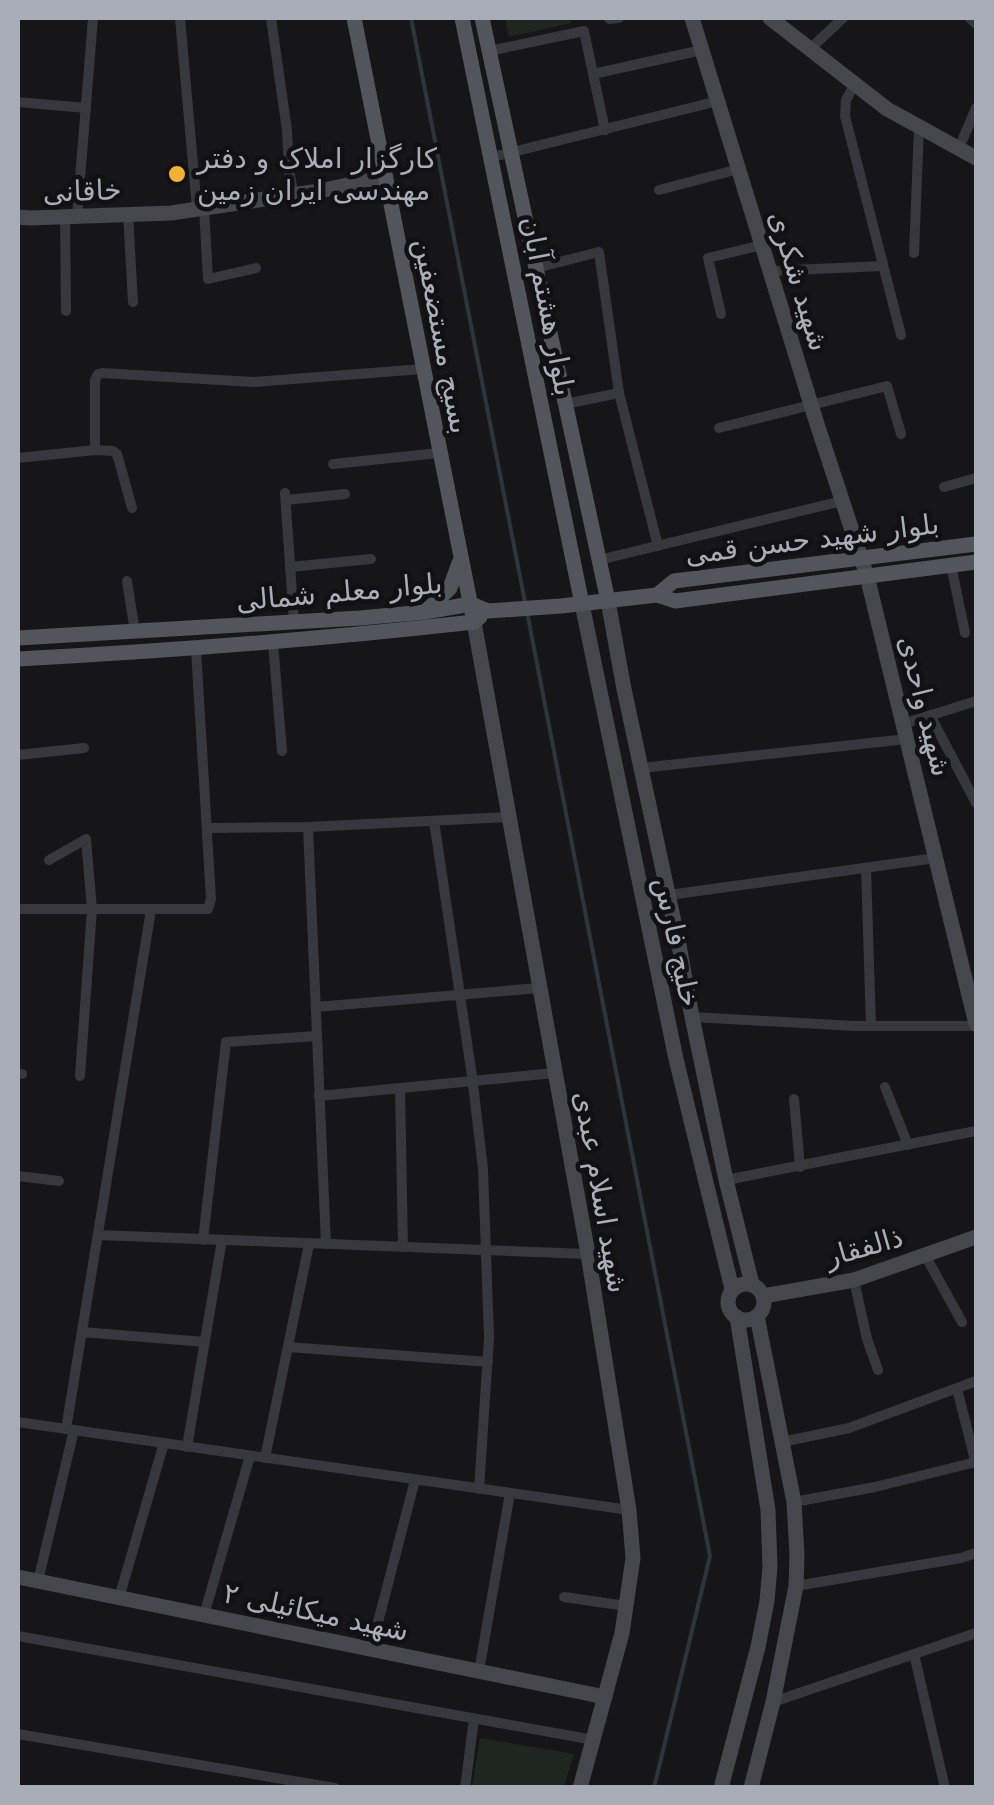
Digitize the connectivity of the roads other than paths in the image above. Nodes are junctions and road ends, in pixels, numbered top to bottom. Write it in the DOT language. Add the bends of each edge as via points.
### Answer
graph roads {
  1 [pos="94,18"];
  2 [pos="180,18"];
  3 [pos="271,18"];
  4 [pos="354,18"];
  5 [pos="462,18"];
  6 [pos="482,18"];
  7 [pos="692,18"];
  8 [pos="770,18"];
  9 [pos="844,18"];
  10 [pos="970,18"];
  11 [pos="976,24"];
  12 [pos="810,49"];
  13 [pos="489,50"];
  14 [pos="702,50"];
  15 [pos="593,74"];
  16 [pos="855,84"];
  17 [pos="18,102"];
  18 [pos="718,102"];
  19 [pos="86,108"];
  20 [pos="976,108"];
  21 [pos="919,127"];
  22 [pos="605,130"];
  23 [pos="959,148"];
  24 [pos="511,154"];
  25 [pos="492,158"];
  26 [pos="976,158"];
  27 [pos="739,169"];
  28 [pos="386,177"];
  29 [pos="659,190"];
  30 [pos="294,195"];
  31 [pos="200,208"];
  32 [pos="128,214"];
  33 [pos="18,217"];
  34 [pos="71,217"];
  35 [pos="762,246"];
  36 [pos="914,253"];
  37 [pos="882,266"];
  38 [pos="256,268"];
  39 [pos="536,268"];
  40 [pos="770,271"];
  41 [pos="133,302"];
  42 [pos="66,311"];
  43 [pos="721,314"];
  44 [pos="901,335"];
  45 [pos="422,369"];
  46 [pos="619,394"];
  47 [pos="566,404"];
  48 [pos="812,406"];
  49 [pos="719,428"];
  50 [pos="901,434"];
  51 [pos="96,450"];
  52 [pos="439,453"];
  53 [pos="18,458"];
  54 [pos="333,464"];
  55 [pos="976,478"];
  56 [pos="944,487"];
  57 [pos="344,494"];
  58 [pos="842,501"];
  59 [pos="132,508"];
  60 [pos="976,544"];
  61 [pos="658,546"];
  62 [pos="370,558"];
  63 [pos="460,558"];
  64 [pos="860,558"];
  65 [pos="599,560"];
  66 [pos="976,562"];
  67 [pos="952,565"];
  68 [pos="290,567"];
  69 [pos="867,576"];
  70 [pos="127,580"];
  71 [pos="657,595"];
  72 [pos="608,600"];
  73 [pos="470,604"];
  74 [pos="582,604"];
  75 [pos="488,610"];
  76 [pos="425,612"];
  77 [pos="316,621"];
  78 [pos="294,622"];
  79 [pos="474,622"];
  80 [pos="134,632"];
  81 [pos="966,633"];
  82 [pos="18,638"];
  83 [pos="316,639"];
  84 [pos="273,643"];
  85 [pos="196,649"];
  86 [pos="18,659"];
  87 [pos="976,700"];
  88 [pos="930,715"];
  89 [pos="905,731"];
  90 [pos="84,748"];
  91 [pos="282,751"];
  92 [pos="18,754"];
  93 [pos="641,768"];
  94 [pos="974,791"];
  95 [pos="976,803"];
  96 [pos="508,816"];
  97 [pos="434,821"];
  98 [pos="208,828"];
  99 [pos="308,828"];
  100 [pos="936,858"];
  101 [pos="49,860"];
  102 [pos="866,868"];
  103 [pos="668,895"];
  104 [pos="18,909"];
  105 [pos="92,910"];
  106 [pos="151,910"];
  107 [pos="539,988"];
  108 [pos="460,995"];
  109 [pos="316,1007"];
  110 [pos="692,1017"];
  111 [pos="976,1025"];
  112 [pos="871,1026"];
  113 [pos="317,1036"];
  114 [pos="555,1074"];
  115 [pos="80,1076"];
  116 [pos="472,1081"];
  117 [pos="886,1087"];
  118 [pos="400,1088"];
  119 [pos="320,1096"];
  120 [pos="794,1099"];
  121 [pos="976,1131"];
  122 [pos="908,1145"];
  123 [pos="800,1167"];
  124 [pos="18,1176"];
  125 [pos="726,1180"];
  126 [pos="59,1181"];
  127 [pos="98,1235"];
  128 [pos="976,1238"];
  129 [pos="203,1240"];
  130 [pos="222,1240"];
  131 [pos="309,1244"];
  132 [pos="326,1244"];
  133 [pos="402,1247"];
  134 [pos="488,1250"];
  135 [pos="588,1254"];
  136 [pos="925,1255"];
  137 [pos="854,1280"];
  138 [pos="732,1289"];
  139 [pos="758,1290"];
  140 [pos="757,1316"];
  141 [pos="736,1318"];
  142 [pos="962,1322"];
  143 [pos="82,1332"];
  144 [pos="205,1342"];
  145 [pos="288,1347"];
  146 [pos="488,1362"];
  147 [pos="878,1370"];
  148 [pos="976,1381"];
  149 [pos="957,1389"];
  150 [pos="18,1422"];
  151 [pos="70,1430"];
  152 [pos="782,1442"];
  153 [pos="164,1443"];
  154 [pos="188,1446"];
  155 [pos="250,1456"];
  156 [pos="265,1458"];
  157 [pos="976,1463"];
  158 [pos="415,1480"];
  159 [pos="480,1489"];
  160 [pos="510,1493"];
  161 [pos="794,1502"];
  162 [pos="629,1510"];
  163 [pos="976,1553"];
  164 [pos="18,1576"];
  165 [pos="38,1581"];
  166 [pos="796,1586"];
  167 [pos="564,1597"];
  168 [pos="120,1598"];
  169 [pos="626,1606"];
  170 [pos="204,1615"];
  171 [pos="976,1632"];
  172 [pos="18,1636"];
  173 [pos="371,1649"];
  174 [pos="914,1654"];
  175 [pos="479,1671"];
  176 [pos="606,1697"];
  177 [pos="773,1702"];
  178 [pos="474,1719"];
  179 [pos="18,1734"];
  180 [pos="594,1740"];
  181 [pos="335,1788"];
  182 [pos="465,1788"];
  183 [pos="580,1788"];
  184 [pos="721,1788"];
  185 [pos="751,1788"];
  186 [pos="945,1788"];
  1 -- 19 [label="street"];
  2 -- 31 [label="street"];
  3 -- 30 [label="street"];
  4 -- 28 [label="main road, بسیج مستضعفین"];
  5 -- 25 [label="main road, بلوار هشتم آبان"];
  6 -- 13 [label="main road, بلوار هشتم آبان"];
  7 -- 14 [label="main road, شهید شکری"];
  8 -- 12 [label="main road"];
  9 -- 12 [label="street"];
  10 -- 11 [label="street"];
  12 -- 16 [label="main road"];
  13 -- 15 [label="street" via="584,31"];
  13 -- 24 [label="main road, بلوار هشتم آبان"];
  14 -- 15 [label="street"];
  14 -- 18 [label="main road, شهید شکری"];
  15 -- 22 [label="street"];
  16 -- 21 [label="main road"];
  16 -- 37 [label="street" via="844,116"];
  17 -- 19 [label="street"];
  18 -- 22 [label="street"];
  18 -- 27 [label="main road, شهید شکری"];
  19 -- 34 [label="street"];
  20 -- 23 [label="street"];
  21 -- 23 [label="main road"];
  21 -- 36 [label="street"];
  22 -- 24 [label="street"];
  23 -- 26 [label="main road"];
  24 -- 25 [label="street"];
  24 -- 39 [label="main road, بلوار هشتم آبان"];
  25 -- 74 [label="main road, بلوار هشتم آبان"];
  27 -- 29 [label="street"];
  27 -- 35 [label="main road, شهید شکری"];
  28 -- 30 [label="main road, خاقانی"];
  28 -- 45 [label="main road, بسیج مستضعفین"];
  30 -- 31 [label="main road, خاقانی"];
  31 -- 32 [label="main road, خاقانی"];
  31 -- 38 [label="street" via="208,278"];
  32 -- 34 [label="main road, خاقانی"];
  32 -- 41 [label="street"];
  33 -- 34 [label="main road, خاقانی"];
  34 -- 42 [label="street"];
  35 -- 40 [label="main road, شهید شکری"];
  35 -- 43 [label="street" via="708,258"];
  37 -- 40 [label="street"];
  37 -- 44 [label="street"];
  39 -- 46 [label="street" via="599,252"];
  39 -- 47 [label="main road, بلوار هشتم آبان"];
  40 -- 48 [label="main road, شهید شکری"];
  45 -- 51 [label="street" via="254,382 102,373 95,380"];
  45 -- 52 [label="main road, بسیج مستضعفین"];
  46 -- 47 [label="street"];
  46 -- 61 [label="street"];
  47 -- 65 [label="main road, بلوار هشتم آبان"];
  48 -- 49 [label="street"];
  48 -- 50 [label="street" via="887,386"];
  48 -- 58 [label="main road, شهید شکری"];
  51 -- 53 [label="street"];
  51 -- 59 [label="street" via="117,454"];
  52 -- 54 [label="street"];
  52 -- 63 [label="main road, بسیج مستضعفین"];
  55 -- 56 [label="street"];
  57 -- 68 [label="street" via="286,497"];
  58 -- 61 [label="street"];
  58 -- 64 [label="main road, شهید شکری"];
  60 -- 64 [label="main road, بلوار شهید حسن قمی"];
  61 -- 65 [label="street"];
  62 -- 68 [label="street"];
  63 -- 73 [label="main road, بسیج مستضعفین"];
  63 -- 76 [label="main road" via="450,588"];
  64 -- 69 [label="main road, شهید واحدی"];
  64 -- 71 [label="main road, بلوار شهید حسن قمی" via="674,581"];
  65 -- 72 [label="main road, بلوار هشتم آبان"];
  66 -- 67 [label="main road, بلوار شهید حسن قمی"];
  67 -- 69 [label="main road, بلوار شهید حسن قمی"];
  67 -- 81 [label="street"];
  68 -- 78 [label="street"];
  69 -- 71 [label="main road, بلوار شهید حسن قمی" via="675,601"];
  69 -- 89 [label="main road, شهید واحدی"];
  70 -- 80 [label="street"];
  71 -- 72 [label="main road, بلوار شهید حسن قمی"];
  72 -- 74 [label="main road, بلوار شهید حسن قمی"];
  72 -- 93 [label="main road, خلیج فارس"];
  73 -- 75 [label="main road, بلوار معلم شمالی"];
  73 -- 76 [label="main road, بلوار معلم شمالی"];
  73 -- 79 [label="main road, شهید اسلام عبدی"];
  74 -- 75 [label="main road, بلوار شهید حسن قمی"];
  74 -- 138 [label="main road, خلیج فارس" via="676,1058"];
  75 -- 79 [label="main road, بلوار معلم شمالی"];
  76 -- 77 [label="main road, بلوار معلم شمالی"];
  77 -- 78 [label="main road, بلوار معلم شمالی"];
  77 -- 83 [label="main road"];
  78 -- 80 [label="main road, بلوار معلم شمالی"];
  79 -- 83 [label="main road, بلوار معلم شمالی"];
  79 -- 96 [label="main road, شهید اسلام عبدی"];
  80 -- 82 [label="main road, بلوار معلم شمالی"];
  83 -- 84 [label="main road, بلوار معلم شمالی"];
  84 -- 85 [label="main road, بلوار معلم شمالی"];
  84 -- 91 [label="street"];
  85 -- 86 [label="main road, بلوار معلم شمالی"];
  85 -- 98 [label="street"];
  87 -- 88 [label="street"];
  88 -- 89 [label="street"];
  88 -- 94 [label="street"];
  89 -- 93 [label="street"];
  89 -- 100 [label="main road, شهید واحدی"];
  90 -- 92 [label="street"];
  93 -- 103 [label="main road, خلیج فارس"];
  94 -- 95 [label="street"];
  96 -- 97 [label="street"];
  96 -- 107 [label="main road, شهید اسلام عبدی"];
  97 -- 99 [label="street"];
  97 -- 108 [label="street"];
  98 -- 99 [label="street"];
  98 -- 106 [label="street" via="208,909"];
  99 -- 109 [label="street"];
  100 -- 102 [label="street"];
  100 -- 111 [label="main road, شهید واحدی"];
  101 -- 105 [label="street" via="86,840"];
  102 -- 103 [label="street"];
  102 -- 112 [label="street"];
  103 -- 110 [label="main road, خلیج فارس"];
  104 -- 105 [label="street"];
  105 -- 106 [label="street"];
  105 -- 115 [label="street"];
  106 -- 127 [label="street"];
  107 -- 108 [label="street"];
  107 -- 114 [label="main road, شهید اسلام عبدی"];
  108 -- 109 [label="street"];
  108 -- 116 [label="street"];
  109 -- 113 [label="street"];
  110 -- 112 [label="street"];
  110 -- 125 [label="main road, خلیج فارس"];
  111 -- 112 [label="street"];
  113 -- 119 [label="street"];
  113 -- 129 [label="street" via="226,1042"];
  114 -- 116 [label="street"];
  114 -- 135 [label="main road, شهید اسلام عبدی"];
  116 -- 118 [label="street"];
  116 -- 134 [label="street"];
  117 -- 122 [label="street"];
  118 -- 119 [label="street"];
  118 -- 133 [label="street"];
  119 -- 132 [label="street"];
  120 -- 123 [label="street"];
  121 -- 122 [label="street"];
  122 -- 123 [label="street"];
  123 -- 125 [label="street"];
  124 -- 126 [label="street"];
  125 -- 139 [label="main road, خلیج فارس"];
  127 -- 129 [label="street"];
  127 -- 143 [label="street"];
  128 -- 136 [label="main road, ذالفقار"];
  129 -- 130 [label="street"];
  130 -- 131 [label="street"];
  130 -- 144 [label="street"];
  131 -- 132 [label="street"];
  131 -- 145 [label="street"];
  132 -- 133 [label="street"];
  133 -- 134 [label="street"];
  134 -- 135 [label="street"];
  134 -- 146 [label="street"];
  135 -- 162 [label="main road, شهید اسلام عبدی"];
  136 -- 137 [label="main road, ذالفقار"];
  136 -- 142 [label="street"];
  137 -- 139 [label="main road, ذالفقار"];
  137 -- 147 [label="street"];
  138 -- 139 [label="main road" via="742,1284"];
  138 -- 141 [label="main road" via="728,1304"];
  139 -- 140 [label="main road" via="763,1307"];
  140 -- 141 [label="main road"];
  140 -- 152 [label="main road"];
  141 -- 184 [label="main road" via="768,1510 770,1567 758,1647"];
  143 -- 144 [label="street"];
  143 -- 151 [label="street"];
  144 -- 154 [label="street"];
  145 -- 146 [label="street"];
  145 -- 156 [label="street"];
  146 -- 159 [label="street"];
  148 -- 149 [label="street"];
  149 -- 152 [label="street" via="849,1428"];
  149 -- 157 [label="street"];
  150 -- 151 [label="street"];
  151 -- 153 [label="street"];
  151 -- 165 [label="street"];
  152 -- 161 [label="main road"];
  153 -- 154 [label="street"];
  153 -- 168 [label="street"];
  154 -- 155 [label="street"];
  155 -- 156 [label="street"];
  155 -- 170 [label="street"];
  156 -- 158 [label="street"];
  157 -- 161 [label="street"];
  158 -- 159 [label="street"];
  158 -- 173 [label="street"];
  159 -- 160 [label="street"];
  160 -- 162 [label="street"];
  160 -- 175 [label="street"];
  161 -- 166 [label="main road"];
  162 -- 169 [label="main road, شهید اسلام عبدی"];
  163 -- 166 [label="street"];
  164 -- 165 [label="main road, شهید میکائیلی ۲"];
  165 -- 168 [label="main road, شهید میکائیلی ۲"];
  166 -- 177 [label="main road"];
  167 -- 169 [label="street"];
  168 -- 170 [label="main road, شهید میکائیلی ۲"];
  169 -- 176 [label="main road, شهید اسلام عبدی"];
  170 -- 173 [label="main road, شهید میکائیلی ۲"];
  171 -- 174 [label="street"];
  172 -- 178 [label="street"];
  173 -- 175 [label="main road, شهید میکائیلی ۲"];
  174 -- 177 [label="street"];
  174 -- 186 [label="street"];
  175 -- 176 [label="main road, شهید میکائیلی ۲"];
  176 -- 180 [label="main road, شهید اسلام عبدی"];
  177 -- 185 [label="main road"];
  178 -- 180 [label="street"];
  178 -- 182 [label="street"];
  179 -- 181 [label="street"];
  180 -- 183 [label="main road, شهید اسلام عبدی"];
}
